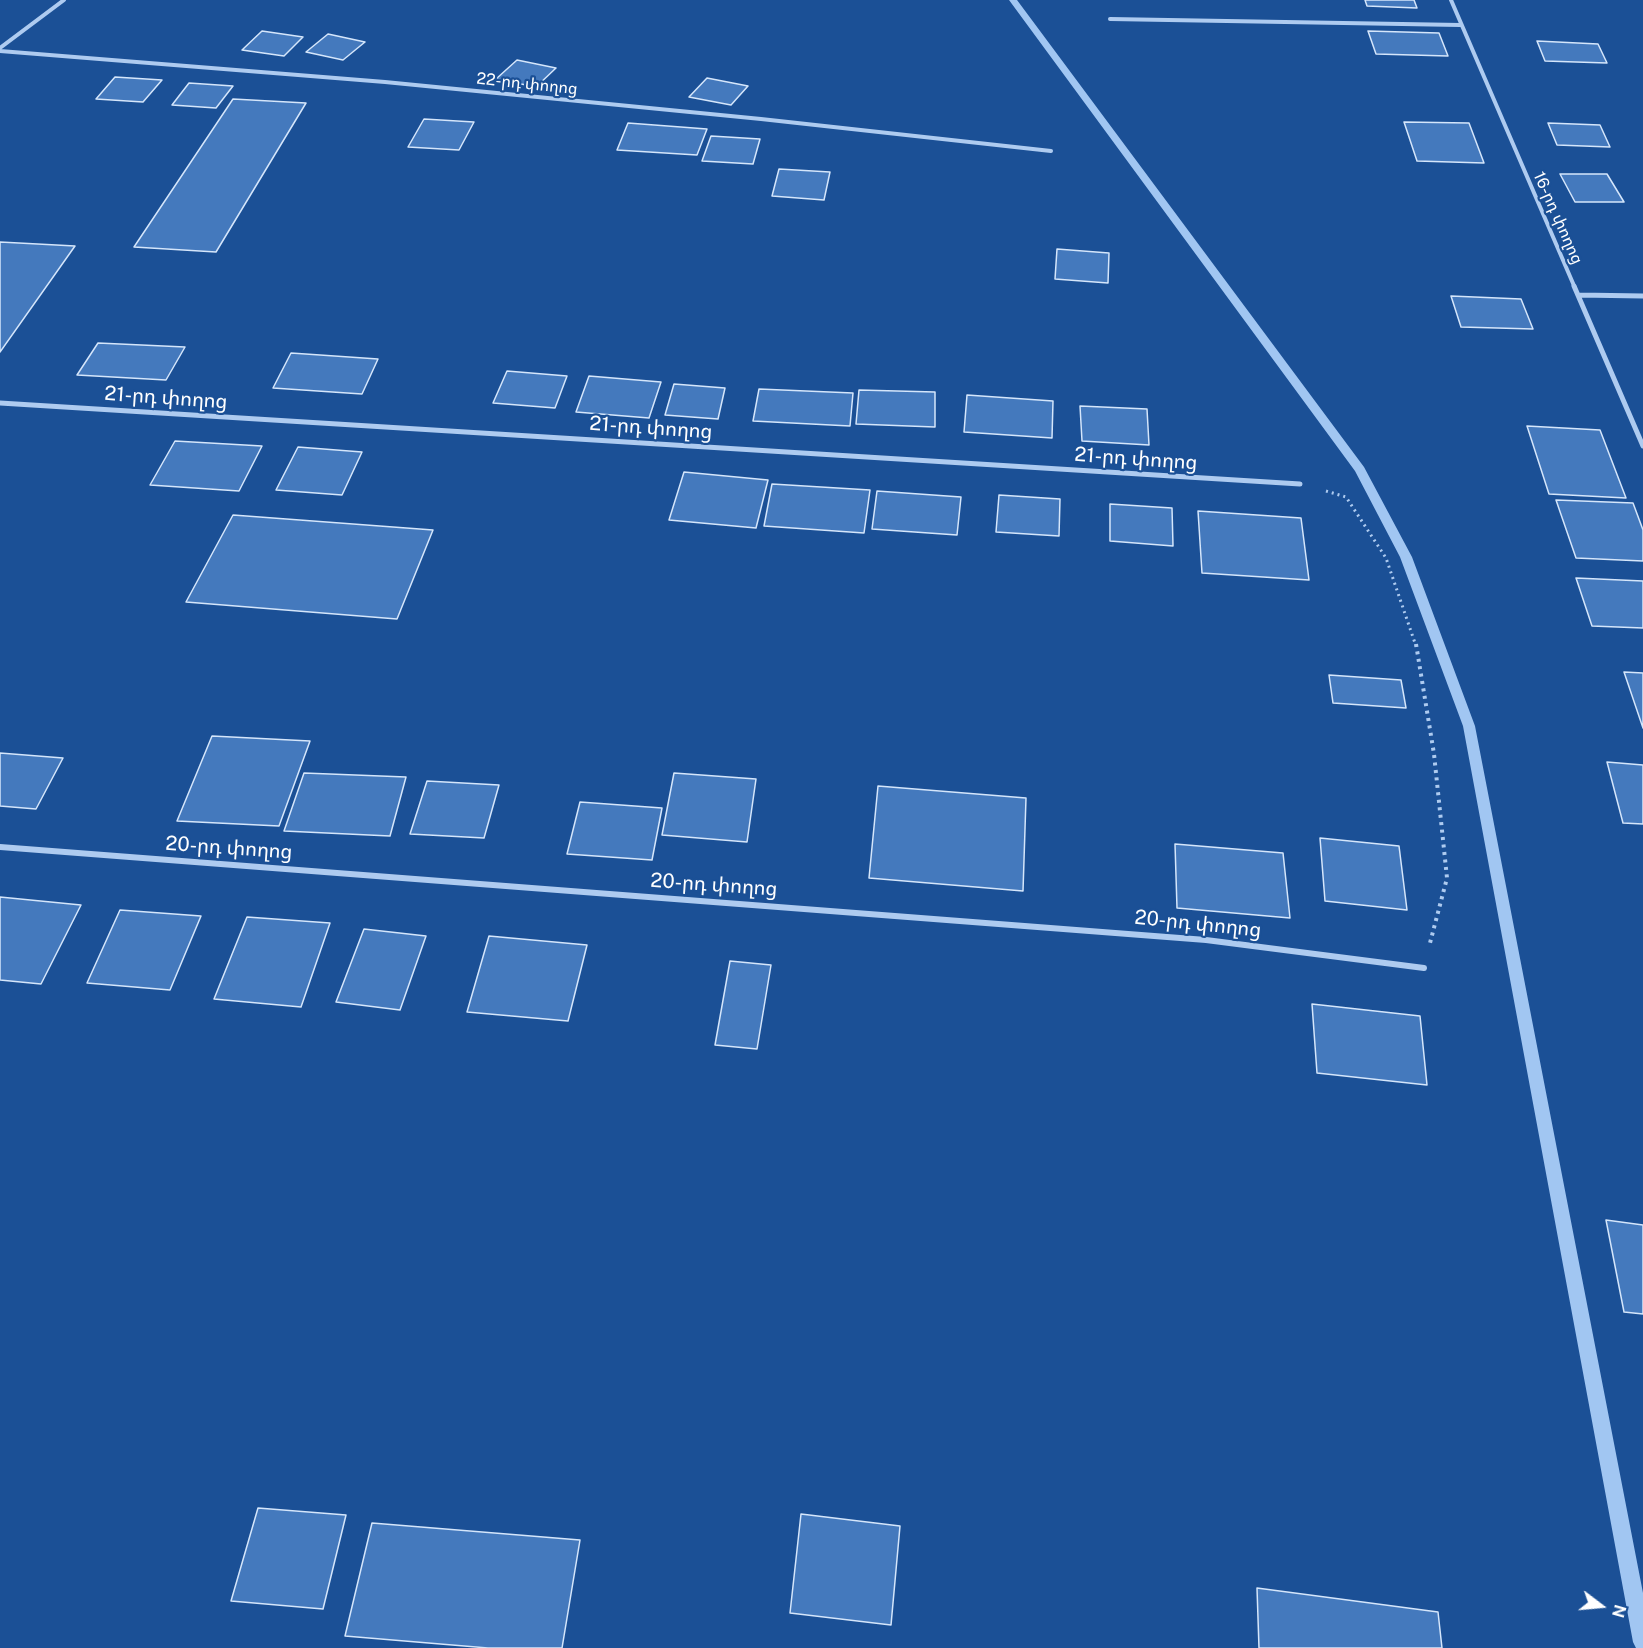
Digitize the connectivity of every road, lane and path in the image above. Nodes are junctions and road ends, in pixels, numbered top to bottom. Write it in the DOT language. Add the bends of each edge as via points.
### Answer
graph roads {
  1 [pos="64,0"];
  2 [pos="1451,0"];
  3 [pos="1110,19"];
  4 [pos="1460,25"];
  5 [pos="0,50"];
  6 [pos="1051,151"];
  7 [pos="1579,295"];
  8 [pos="1643,296"];
  9 [pos="0,403"];
  10 [pos="1643,446"];
  11 [pos="1300,484"];
  12 [pos="0,847"];
  13 [pos="1424,968"];
  1 -- 5 [label="street"];
  2 -- 4 [label="street, 16-րդ փողոց"];
  3 -- 4 [label="street"];
  4 -- 7 [label="street, 16-րդ փողոց"];
  5 -- 6 [label="street, 22-րդ փողոց" via="385,82"];
  7 -- 8 [label="street"];
  7 -- 10 [label="street, 16-րդ փողոց"];
  9 -- 11 [label="street, 21-րդ փողոց"];
  11 -- 13 [label="path" via="1346,497 1386,558 1416,643 1434,754 1447,878"];
  12 -- 13 [label="street, 20-րդ փողոց" via="1206,940"];
}
